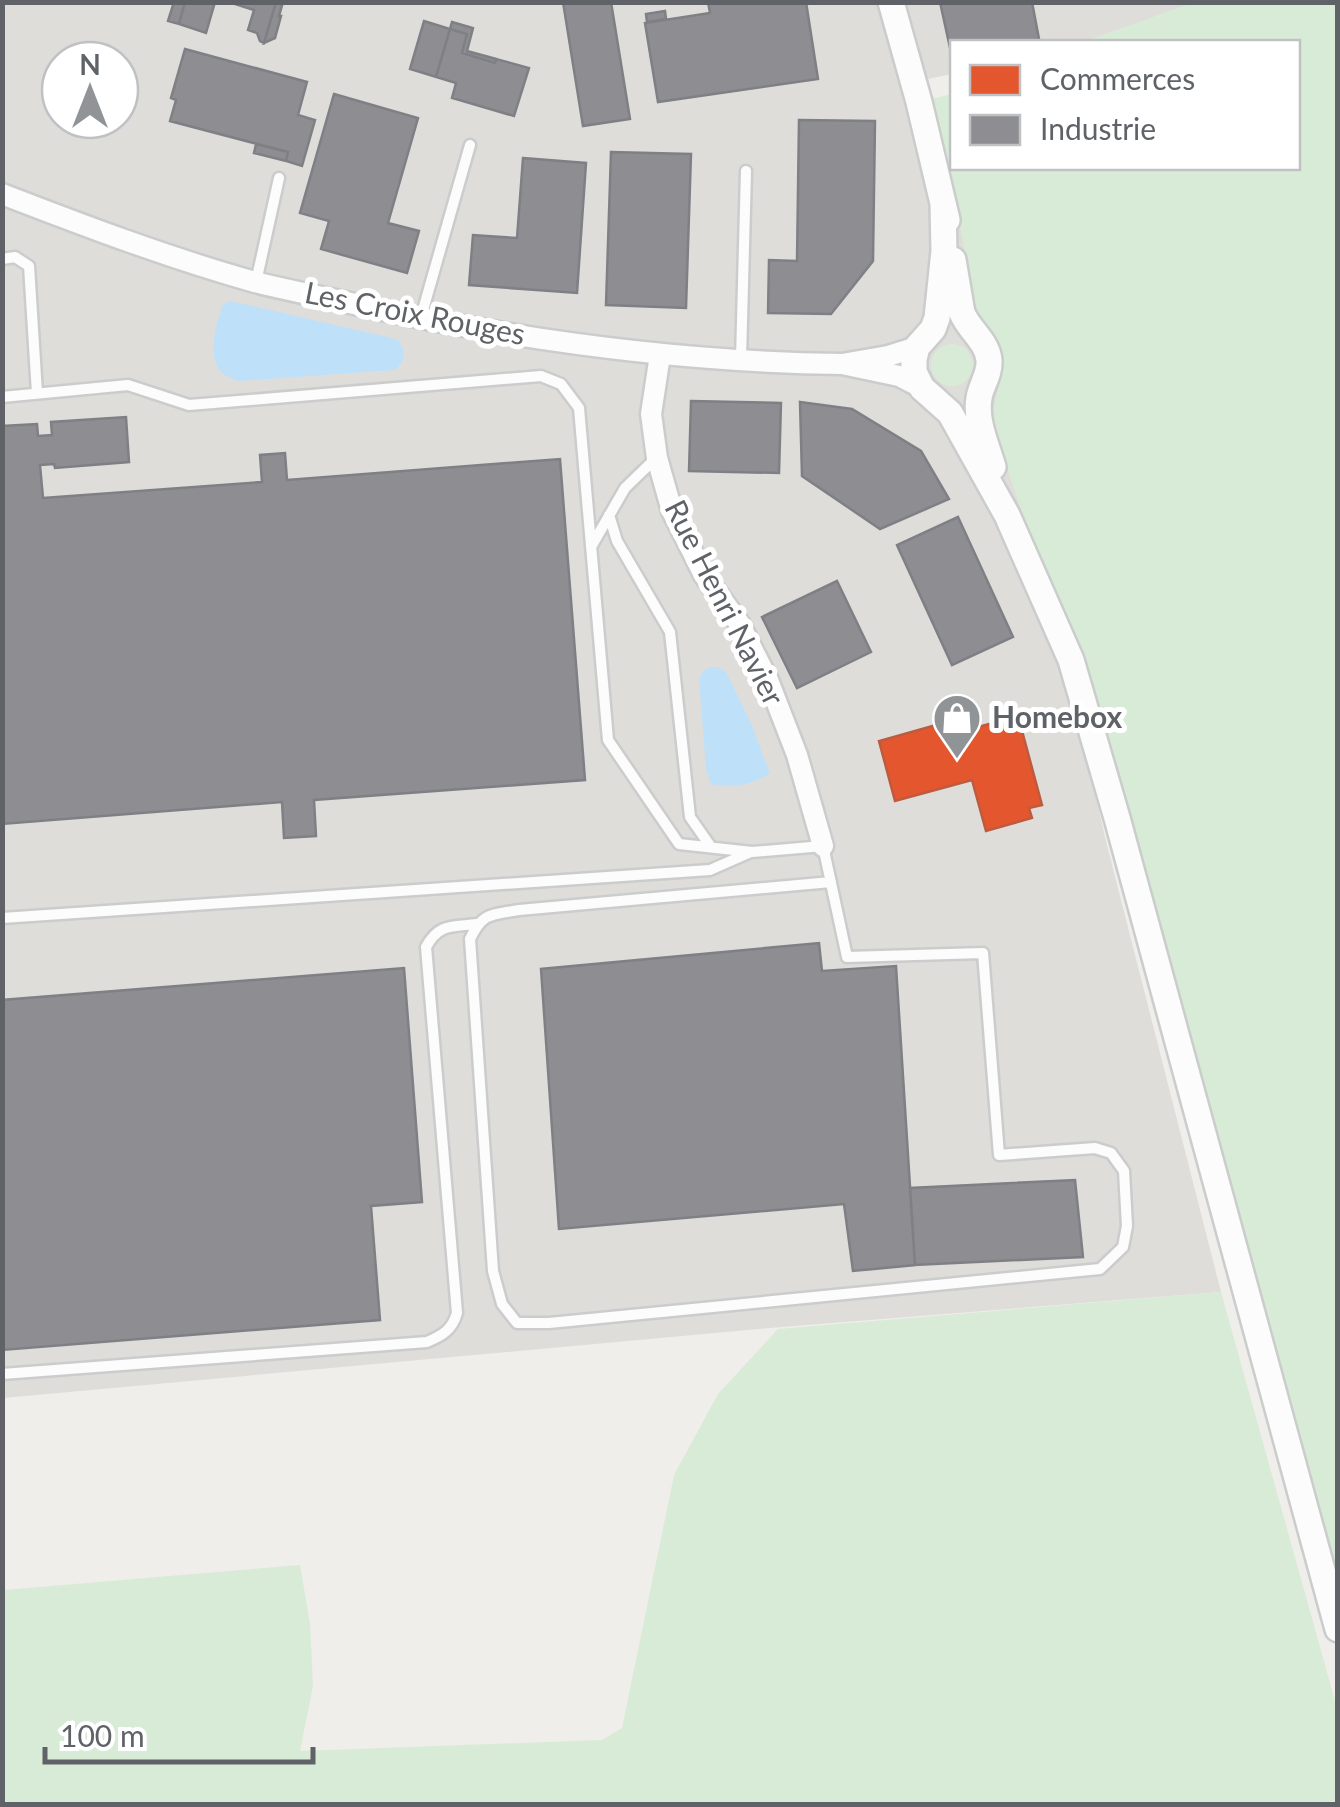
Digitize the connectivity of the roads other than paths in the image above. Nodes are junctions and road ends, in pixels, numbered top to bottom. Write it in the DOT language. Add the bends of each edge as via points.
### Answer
graph roads {
  1 [pos="891,2"];
  2 [pos="470,145"];
  3 [pos="746,171"];
  4 [pos="279,178"];
  5 [pos="2,194"];
  6 [pos="943,204"];
  7 [pos="2,259"];
  8 [pos="256,282"];
  9 [pos="421,318"];
  10 [pos="976,336"];
  11 [pos="923,340"];
  12 [pos="660,355"];
  13 [pos="741,360"];
  14 [pos="842,364"];
  15 [pos="982,386"];
  16 [pos="37,394"];
  17 [pos="929,394"];
  18 [pos="2,397"];
  19 [pos="657,458"];
  20 [pos="1007,515"];
  21 [pos="609,516"];
  22 [pos="591,548"];
  23 [pos="823,846"];
  24 [pos="712,847"];
  25 [pos="752,852"];
  26 [pos="831,882"];
  27 [pos="2,918"];
  28 [pos="477,924"];
  29 [pos="2,1374"];
  30 [pos="1338,1629"];
  1 -- 6 [label="street"];
  2 -- 9 [label="lane"];
  3 -- 13 [label="lane"];
  4 -- 8 [label="lane"];
  5 -- 8 [label="street, Les Croix Rouges"];
  6 -- 10 [label="street" via="962,313"];
  6 -- 11 [label="street" via="939,308"];
  7 -- 16 [label="lane" via="28,266"];
  8 -- 9 [label="street, Les Croix Rouges"];
  9 -- 12 [label="street, Les Croix Rouges"];
  10 -- 11 [label="street" via="953,326"];
  10 -- 15 [label="street" via="989,363"];
  11 -- 14 [label="street, Les Croix Rouges" via="888,356"];
  11 -- 17 [label="street" via="913,366"];
  12 -- 13 [label="street, Les Croix Rouges"];
  12 -- 19 [label="street, Rue Henri Navier" via="651,414"];
  13 -- 14 [label="street, Les Croix Rouges"];
  14 -- 17 [label="street, Les Croix Rouges" via="886,372"];
  15 -- 17 [label="street" via="962,401"];
  15 -- 20 [label="street" via="982,428"];
  16 -- 18 [label="lane"];
  16 -- 22 [label="lane" via="128,384 189,405 541,376 561,384 579,408"];
  17 -- 20 [label="street" via="950,414"];
  19 -- 21 [label="lane" via="624,488"];
  19 -- 23 [label="street, Rue Henri Navier" via="672,511 704,576 739,623 768,680"];
  20 -- 30 [label="street" via="1071,660"];
  21 -- 22 [label="lane"];
  21 -- 24 [label="lane" via="670,632 690,818"];
  22 -- 24 [label="lane" via="608,740 679,844"];
  23 -- 25 [label="lane"];
  23 -- 26 [label="lane"];
  24 -- 25 [label="lane"];
  25 -- 27 [label="lane" via="710,870"];
  26 -- 28 [label="lane" via="520,910 486,915"];
  26 -- 28 [label="lane" via="847,957 983,954 999,1155 1095,1148 1111,1153 1124,1170 1123,1247 1100,1269 516,1323 493,1272 470,940"];
  28 -- 29 [label="lane" via="441,928 426,947 453,1326 427,1342"];
}
